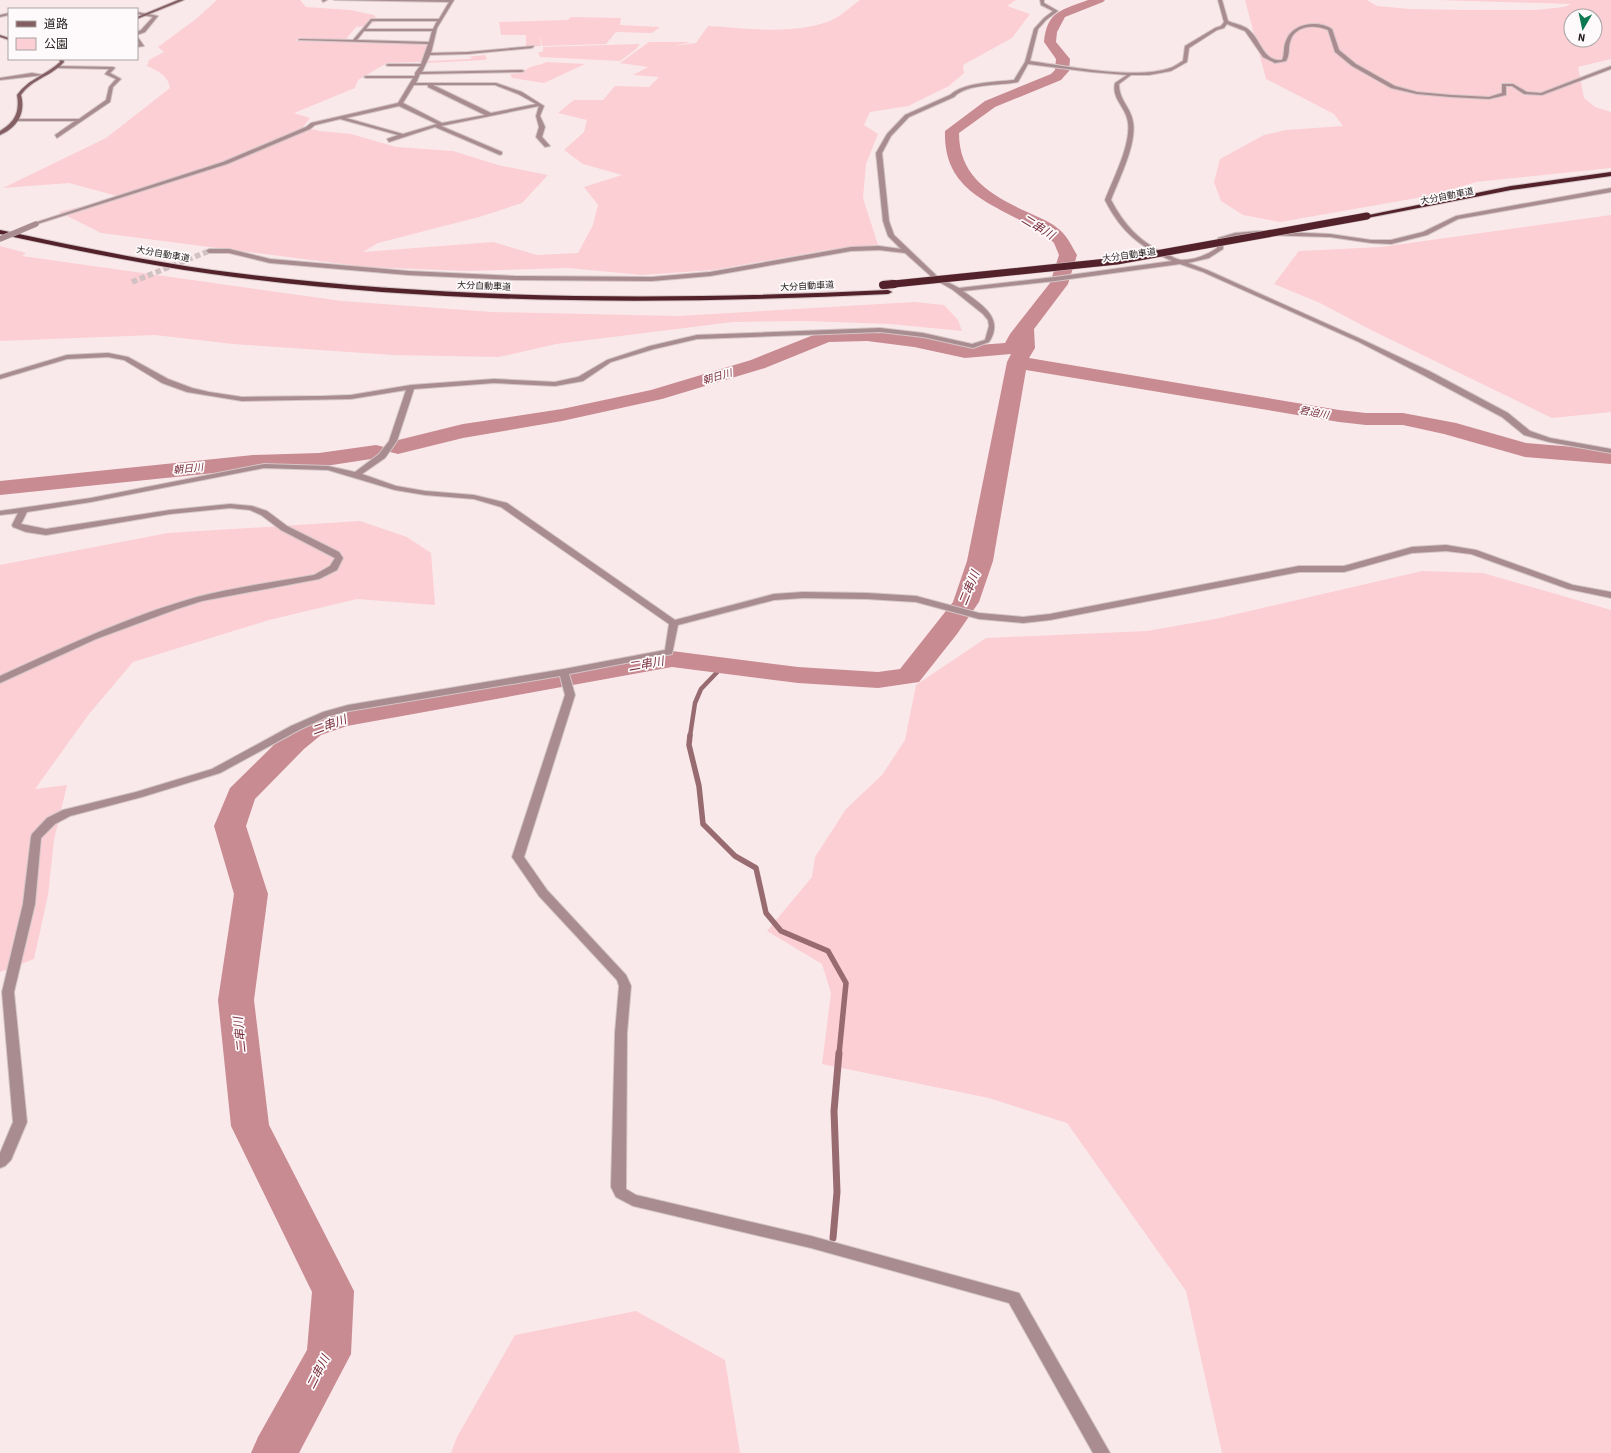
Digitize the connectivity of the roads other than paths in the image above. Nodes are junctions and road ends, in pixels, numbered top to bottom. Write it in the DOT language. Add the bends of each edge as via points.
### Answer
graph roads {
  1 [pos="182,0"];
  2 [pos="336,0"];
  3 [pos="1042,0"];
  4 [pos="1220,0"];
  5 [pos="374,1"];
  6 [pos="452,1"];
  7 [pos="368,7"];
  8 [pos="440,7"];
  9 [pos="448,7"];
  10 [pos="138,14"];
  11 [pos="148,14"];
  12 [pos="138,18"];
  13 [pos="439,20"];
  14 [pos="1226,22"];
  15 [pos="363,30"];
  16 [pos="435,30"];
  17 [pos="138,34"];
  18 [pos="138,39"];
  19 [pos="300,40"];
  20 [pos="355,40"];
  21 [pos="431,43"];
  22 [pos="138,46"];
  23 [pos="532,47"];
  24 [pos="428,54"];
  25 [pos="61,60"];
  26 [pos="1027,62"];
  27 [pos="388,65"];
  28 [pos="422,65"];
  29 [pos="530,66"];
  30 [pos="58,67"];
  31 [pos="1611,67"];
  32 [pos="522,71"];
  33 [pos="479,72"];
  34 [pos="42,75"];
  35 [pos="417,75"];
  36 [pos="1129,75"];
  37 [pos="366,77"];
  38 [pos="0,79"];
  39 [pos="413,84"];
  40 [pos="428,86"];
  41 [pos="400,104"];
  42 [pos="539,104"];
  43 [pos="490,115"];
  44 [pos="340,117"];
  45 [pos="17,120"];
  46 [pos="80,120"];
  47 [pos="439,125"];
  48 [pos="0,133"];
  49 [pos="57,136"];
  50 [pos="405,136"];
  51 [pos="389,140"];
  52 [pos="547,146"];
  53 [pos="500,153"];
  54 [pos="1611,174"];
  55 [pos="1611,180"];
  56 [pos="1611,190"];
  57 [pos="1369,219"];
  58 [pos="0,225"];
  59 [pos="0,232"];
  60 [pos="0,239"];
  61 [pos="209,251"];
  62 [pos="907,251"];
  63 [pos="1178,262"];
  64 [pos="886,289"];
  65 [pos="957,290"];
  66 [pos="0,377"];
  67 [pos="411,387"];
  68 [pos="1611,451"];
  69 [pos="356,475"];
  70 [pos="24,509"];
  71 [pos="0,513"];
  72 [pos="1611,595"];
  73 [pos="674,623"];
  74 [pos="564,672"];
  75 [pos="0,680"];
  76 [pos="0,1162"];
  77 [pos="1102,1453"];
  1 -- 11 [label="street"];
  2 -- 5 [label="street"];
  3 -- 26 [label="street" via="1042,4 1050,6 1056,12 1036,29"];
  4 -- 14 [label="street"];
  5 -- 6 [label="street"];
  5 -- 7 [label="street"];
  6 -- 9 [label="street"];
  8 -- 9 [label="street"];
  9 -- 13 [label="street"];
  10 -- 11 [label="street"];
  11 -- 12 [label="street"];
  11 -- 17 [label="street" via="156,16"];
  13 -- 15 [label="street" via="371,20"];
  13 -- 16 [label="street"];
  14 -- 31 [label="street" via="1247,30 1261,51 1275,62 1284,61 1288,56 1288,41 1297,29 1310,26 1325,27 1330,29 1337,51 1354,65 1393,87 1417,93 1489,98 1504,94 1504,85 1509,85 1526,93 1542,94"];
  14 -- 36 [label="street" via="1188,47 1190,54 1186,62 1174,70"];
  15 -- 16 [label="street"];
  15 -- 20 [label="street"];
  16 -- 21 [label="street"];
  18 -- 22 [label="street" via="142,45"];
  19 -- 20 [label="street"];
  20 -- 21 [label="street"];
  21 -- 24 [label="street"];
  23 -- 24 [label="street"];
  24 -- 28 [label="street"];
  25 -- 30 [label="street"];
  26 -- 36 [label="street"];
  26 -- 62 [label="street" via="1016,81 957,91 952,96 907,116 889,135 879,153 886,221 891,236"];
  27 -- 28 [label="street"];
  28 -- 35 [label="street"];
  29 -- 33 [label="street" via="497,67"];
  30 -- 34 [label="street"];
  30 -- 46 [label="street" via="113,68 107,73 119,79 111,87 108,101"];
  32 -- 33 [label="street"];
  33 -- 35 [label="street"];
  34 -- 38 [label="street"];
  34 -- 45 [label="street" via="22,88 19,96 22,104 21,113"];
  35 -- 37 [label="street"];
  35 -- 39 [label="street"];
  36 -- 63 [label="street" via="1117,84 1116,95 1132,124 1130,139 1108,200 1117,218 1144,246"];
  39 -- 40 [label="street"];
  39 -- 41 [label="street"];
  40 -- 42 [label="street" via="496,84"];
  40 -- 43 [label="street"];
  41 -- 44 [label="street"];
  41 -- 47 [label="street"];
  42 -- 43 [label="street"];
  42 -- 52 [label="street" via="542,106 538,116 542,127 540,137"];
  43 -- 47 [label="street"];
  44 -- 50 [label="street"];
  44 -- 60 [label="street, bridge" via="313,124 225,163 36,224"];
  45 -- 46 [label="street"];
  45 -- 48 [label="street"];
  46 -- 49 [label="street"];
  47 -- 50 [label="street"];
  47 -- 53 [label="street"];
  50 -- 51 [label="street"];
  54 -- 57 [label="highway, 大分自動車道" via="1511,188"];
  55 -- 57 [label="highway, 大分自動車道"];
  56 -- 63 [label="street" via="1456,218 1440,227 1399,242 1310,233 1238,234 1220,239 1220,249 1214,254"];
  57 -- 64 [label="highway, 大分自動車道" via="1212,252 1124,266 1047,276"];
  58 -- 64 [label="highway, 大分自動車道" via="109,248 207,264 278,274 404,285 487,290 652,293"];
  59 -- 64 [label="highway, 大分自動車道" via="211,272 398,291 477,296 659,300 743,299"];
  61 -- 62 [label="street" via="229,251 270,261 408,273 515,278 644,279 710,274 851,249"];
  62 -- 65 [label="street" via="936,278 941,278"];
  63 -- 65 [label="street" via="1041,282"];
  63 -- 68 [label="street" via="1205,270 1361,341 1505,415 1527,433 1566,444"];
  65 -- 67 [label="street" via="989,317 992,330 987,341 980,344 960,344 923,335 880,330 698,338 652,347 609,361 580,378 555,384 494,381"];
  66 -- 67 [label="street" via="67,358 108,355 126,358 165,381 190,390 242,399 351,397"];
  67 -- 69 [label="street" via="393,441 382,456"];
  69 -- 70 [label="street" via="328,468 264,466 91,500"];
  69 -- 73 [label="street" via="395,488 474,498 504,506"];
  70 -- 71 [label="street"];
  70 -- 75 [label="street" via="16,525 46,532 213,507 252,508 295,534 336,554 339,562 333,570 316,577 201,599 149,615 93,637"];
  72 -- 73 [label="street" via="1571,587 1473,552 1446,548 1412,550 1344,569 1299,569 1023,620 979,616 916,599 803,595 774,597"];
  73 -- 74 [label="street" via="669,652"];
  74 -- 76 [label="street" via="348,708 326,714 216,771 67,813 51,821 36,838 29,904 8,992 20,1122 6,1156"];
  74 -- 77 [label="street" via="570,695 518,857 543,893 622,978 625,986 621,1033 618,1171 618,1186 621,1193 633,1200 811,1242 1014,1298"];
}
